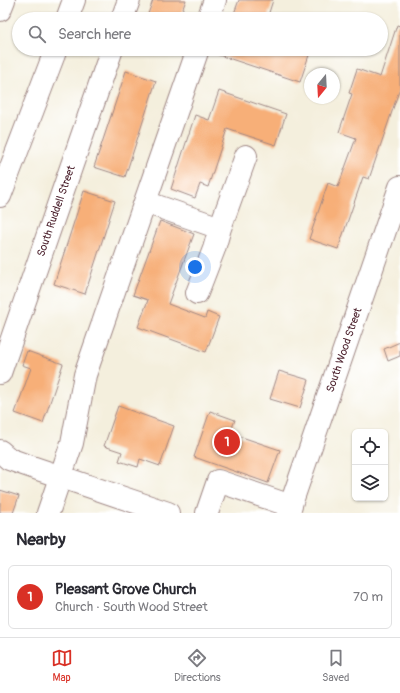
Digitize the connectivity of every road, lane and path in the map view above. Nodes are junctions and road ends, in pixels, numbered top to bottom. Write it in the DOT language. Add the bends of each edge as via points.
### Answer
graph roads {
  1 [pos="4,0"];
  2 [pos="74,0"];
  3 [pos="129,0"];
  4 [pos="215,0"];
  5 [pos="0,10"];
  6 [pos="70,12"];
  7 [pos="125,12"];
  8 [pos="211,12"];
  9 [pos="53,56"];
  10 [pos="110,56"];
  11 [pos="196,56"];
  12 [pos="246,156"];
  13 [pos="400,187"];
  14 [pos="0,196"];
  15 [pos="145,202"];
  16 [pos="220,228"];
  17 [pos="197,293"];
  18 [pos="0,373"];
  19 [pos="0,451"];
  20 [pos="60,477"];
  21 [pos="290,510"];
  22 [pos="48,513"];
  23 [pos="168,513"];
  24 [pos="207,513"];
  1 -- 5 [label="street"];
  2 -- 6 [label="street"];
  3 -- 7 [label="street"];
  4 -- 8 [label="street"];
  9 -- 14 [label="street"];
  10 -- 18 [label="street, South Ruddell Street"];
  11 -- 15 [label="street"];
  12 -- 16 [label="street"];
  13 -- 21 [label="street, South Wood Street"];
  15 -- 16 [label="street"];
  15 -- 20 [label="street" via="85,375 72,443"];
  16 -- 17 [label="street"];
  19 -- 20 [label="street" via="9,459"];
  20 -- 22 [label="street"];
  20 -- 23 [label="street"];
  21 -- 24 [label="street" via="218,481"];
}
